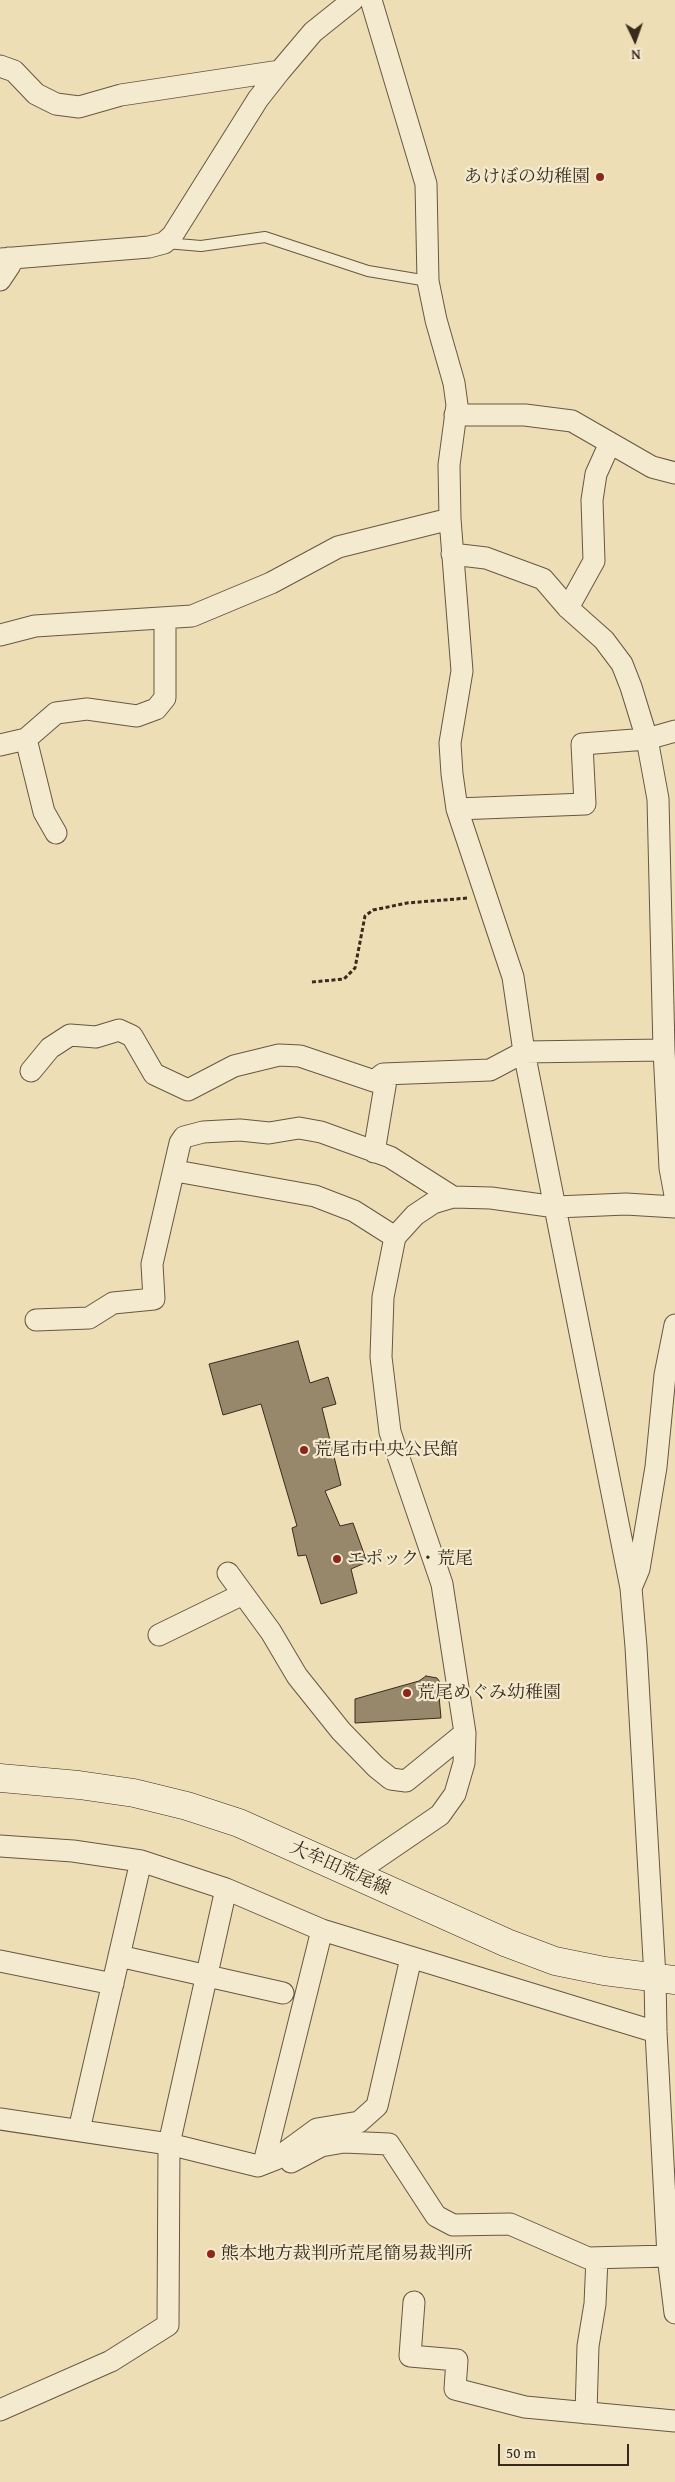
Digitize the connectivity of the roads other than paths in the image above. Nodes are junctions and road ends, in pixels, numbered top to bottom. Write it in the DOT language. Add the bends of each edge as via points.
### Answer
graph roads {
  1 [pos="353,0"];
  2 [pos="371,0"];
  3 [pos="0,66"];
  4 [pos="280,71"];
  5 [pos="164,242"];
  6 [pos="4,259"];
  7 [pos="0,280"];
  8 [pos="428,281"];
  9 [pos="455,415"];
  10 [pos="610,443"];
  11 [pos="675,473"];
  12 [pos="450,519"];
  13 [pos="452,554"];
  14 [pos="568,608"];
  15 [pos="165,620"];
  16 [pos="0,635"];
  17 [pos="675,731"];
  18 [pos="26,739"];
  19 [pos="647,739"];
  20 [pos="0,745"];
  21 [pos="457,809"];
  22 [pos="56,833"];
  23 [pos="664,1050"];
  24 [pos="524,1052"];
  25 [pos="31,1072"];
  26 [pos="387,1074"];
  27 [pos="374,1152"];
  28 [pos="176,1171"];
  29 [pos="675,1195"];
  30 [pos="453,1197"];
  31 [pos="556,1207"];
  32 [pos="675,1207"];
  33 [pos="395,1237"];
  34 [pos="36,1320"];
  35 [pos="675,1326"];
  36 [pos="228,1573"];
  37 [pos="630,1588"];
  38 [pos="243,1594"];
  39 [pos="159,1636"];
  40 [pos="465,1733"];
  41 [pos="0,1778"];
  42 [pos="0,1846"];
  43 [pos="141,1861"];
  44 [pos="352,1875"];
  45 [pos="226,1889"];
  46 [pos="322,1930"];
  47 [pos="119,1956"];
  48 [pos="411,1958"];
  49 [pos="0,1961"];
  50 [pos="206,1976"];
  51 [pos="665,1978"];
  52 [pos="113,1984"];
  53 [pos="283,1993"];
  54 [pos="656,2032"];
  55 [pos="0,2119"];
  56 [pos="79,2130"];
  57 [pos="169,2144"];
  58 [pos="270,2161"];
  59 [pos="668,2256"];
  60 [pos="597,2258"];
  61 [pos="414,2302"];
  62 [pos="675,2313"];
  63 [pos="0,2410"];
  64 [pos="586,2413"];
  65 [pos="675,2421"];
  1 -- 4 [label="street" via="313,32"];
  2 -- 8 [label="street" via="426,184"];
  3 -- 4 [label="street" via="14,70 36,94 56,104 79,107 121,95"];
  4 -- 5 [label="street" via="258,99 172,236"];
  5 -- 6 [label="street" via="149,247"];
  5 -- 8 [label="lane" via="201,246 265,237 368,271"];
  6 -- 7 [label="street" via="10,266"];
  8 -- 9 [label="street" via="454,383"];
  9 -- 10 [label="street" via="525,415 572,421"];
  9 -- 12 [label="street" via="449,465"];
  10 -- 11 [label="street" via="652,467"];
  10 -- 14 [label="street" via="596,474 592,500 594,561"];
  12 -- 13 [label="street"];
  12 -- 15 [label="street" via="338,547 271,584 228,603 192,616"];
  13 -- 14 [label="street" via="486,558 543,579"];
  13 -- 21 [label="street" via="462,672 450,744"];
  14 -- 19 [label="street" via="604,640 622,664"];
  15 -- 16 [label="street" via="36,626"];
  15 -- 18 [label="street" via="165,698 156,709 137,716 87,709 56,713"];
  17 -- 19 [label="street"];
  18 -- 20 [label="street"];
  18 -- 22 [label="street" via="44,812"];
  19 -- 21 [label="street" via="582,744 586,804"];
  19 -- 23 [label="street" via="658,799"];
  21 -- 24 [label="street" via="512,977"];
  23 -- 24 [label="street"];
  23 -- 29 [label="street" via="670,1168"];
  24 -- 26 [label="street" via="490,1070"];
  24 -- 31 [label="street"];
  25 -- 26 [label="street" via="50,1048 70,1035 96,1037 119,1030 132,1036 154,1074 188,1090 234,1066 279,1055 300,1056 374,1081"];
  26 -- 27 [label="street"];
  27 -- 28 [label="street" via="321,1132 299,1128 269,1133 240,1130 203,1132 184,1137 180,1143"];
  27 -- 30 [label="street" via="390,1157"];
  28 -- 33 [label="street" via="315,1196 354,1210"];
  28 -- 34 [label="street" via="152,1264 154,1299 113,1303 89,1318"];
  30 -- 31 [label="street" via="491,1198"];
  30 -- 33 [label="street" via="434,1203 415,1216"];
  31 -- 32 [label="street" via="626,1204"];
  31 -- 37 [label="street"];
  33 -- 40 [label="street" via="383,1297 381,1357 390,1432 442,1584"];
  35 -- 37 [label="street" via="665,1376 656,1467 639,1569"];
  36 -- 38 [label="street"];
  37 -- 51 [label="street"];
  38 -- 39 [label="street"];
  38 -- 40 [label="street" via="297,1676 340,1731 391,1779 406,1780"];
  40 -- 44 [label="street" via="464,1763 455,1794 440,1815"];
  41 -- 44 [label="main road, 大牟田荒尾線" via="134,1793 187,1806 239,1822"];
  42 -- 43 [label="street" via="73,1851"];
  43 -- 45 [label="street"];
  43 -- 47 [label="street"];
  44 -- 51 [label="main road, 大牟田荒尾線" via="555,1961"];
  45 -- 46 [label="street"];
  45 -- 50 [label="street"];
  46 -- 48 [label="street"];
  46 -- 58 [label="street"];
  47 -- 50 [label="street"];
  47 -- 52 [label="street"];
  48 -- 54 [label="street"];
  48 -- 58 [label="street" via="377,2106 358,2122 317,2129"];
  49 -- 52 [label="street"];
  50 -- 53 [label="street"];
  50 -- 57 [label="street"];
  51 -- 54 [label="street"];
  52 -- 56 [label="street"];
  54 -- 59 [label="street"];
  55 -- 56 [label="street"];
  56 -- 57 [label="street"];
  57 -- 58 [label="street" via="258,2166"];
  57 -- 63 [label="street" via="168,2325 111,2361"];
  58 -- 60 [label="street" via="293,2162 321,2146 344,2142 389,2144 436,2216 453,2225 510,2224 588,2258"];
  59 -- 60 [label="street"];
  59 -- 62 [label="street"];
  60 -- 64 [label="street" via="595,2304 588,2346"];
  61 -- 64 [label="street" via="410,2356 456,2360 455,2389 525,2407"];
  64 -- 65 [label="street"];
}
